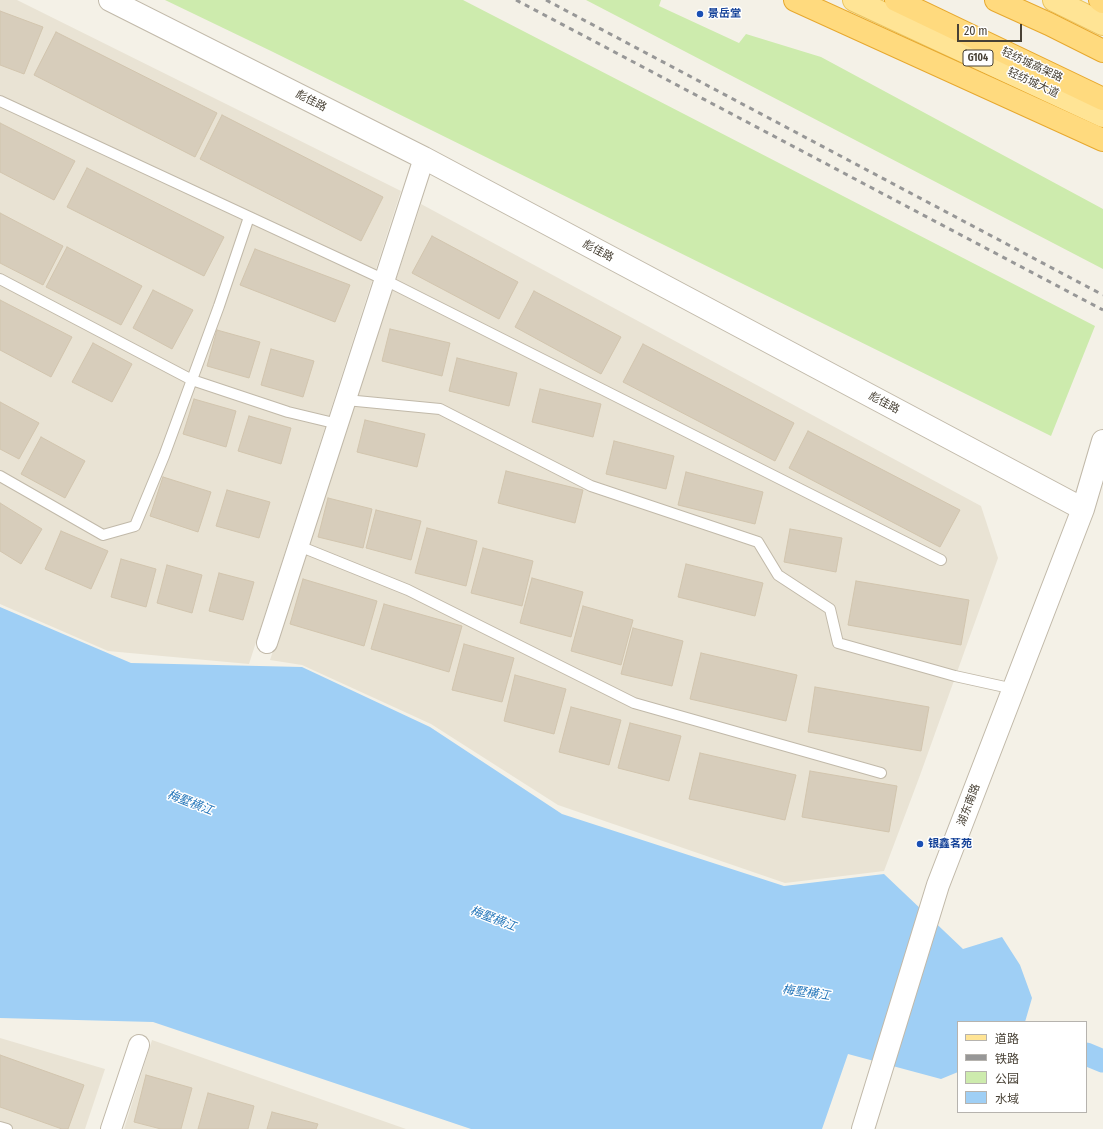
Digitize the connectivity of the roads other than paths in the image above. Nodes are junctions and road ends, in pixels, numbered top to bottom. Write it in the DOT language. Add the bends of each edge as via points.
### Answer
graph roads {
  1 [pos="110,0"];
  2 [pos="795,0"];
  3 [pos="854,0"];
  4 [pos="896,0"];
  5 [pos="996,0"];
  6 [pos="1054,0"];
  7 [pos="1100,0"];
  8 [pos="1103,2"];
  9 [pos="1103,24"];
  10 [pos="1103,51"];
  11 [pos="1103,99"];
  12 [pos="0,101"];
  13 [pos="1103,116"];
  14 [pos="1103,140"];
  15 [pos="424,158"];
  16 [pos="249,217"];
  17 [pos="0,279"];
  18 [pos="384,280"];
  19 [pos="192,380"];
  20 [pos="346,400"];
  21 [pos="338,424"];
  22 [pos="1103,441"];
  23 [pos="0,476"];
  24 [pos="1083,509"];
  25 [pos="299,546"];
  26 [pos="941,560"];
  27 [pos="267,643"];
  28 [pos="1014,689"];
  29 [pos="881,773"];
  30 [pos="139,1045"];
  31 [pos="0,1127"];
  32 [pos="864,1128"];
  33 [pos="7,1129"];
  34 [pos="111,1129"];
  1 -- 15 [label="street, 彪佳路"];
  2 -- 14 [label="highway"];
  3 -- 13 [label="main road, 轻纺城大道 / G104"];
  4 -- 11 [label="highway, 轻纺城高架路"];
  5 -- 10 [label="highway"];
  6 -- 9 [label="main road"];
  7 -- 8 [label="highway"];
  12 -- 16 [label="lane"];
  15 -- 18 [label="street"];
  15 -- 24 [label="street, 彪佳路"];
  16 -- 18 [label="lane"];
  16 -- 19 [label="lane"];
  17 -- 19 [label="lane"];
  18 -- 20 [label="street"];
  18 -- 26 [label="lane"];
  19 -- 21 [label="lane" via="288,412"];
  19 -- 23 [label="lane" via="135,526 103,535"];
  20 -- 21 [label="street"];
  20 -- 28 [label="lane" via="440,409 591,486 758,542 778,575 830,609 838,643 955,676"];
  21 -- 25 [label="street"];
  22 -- 24 [label="street, 湖东南路"];
  24 -- 28 [label="street, 湖东南路"];
  25 -- 27 [label="street"];
  25 -- 29 [label="lane" via="408,590 634,703"];
  28 -- 32 [label="street, 湖东南路" via="938,886"];
  30 -- 34 [label="street"];
  31 -- 33 [label="lane"];
}
